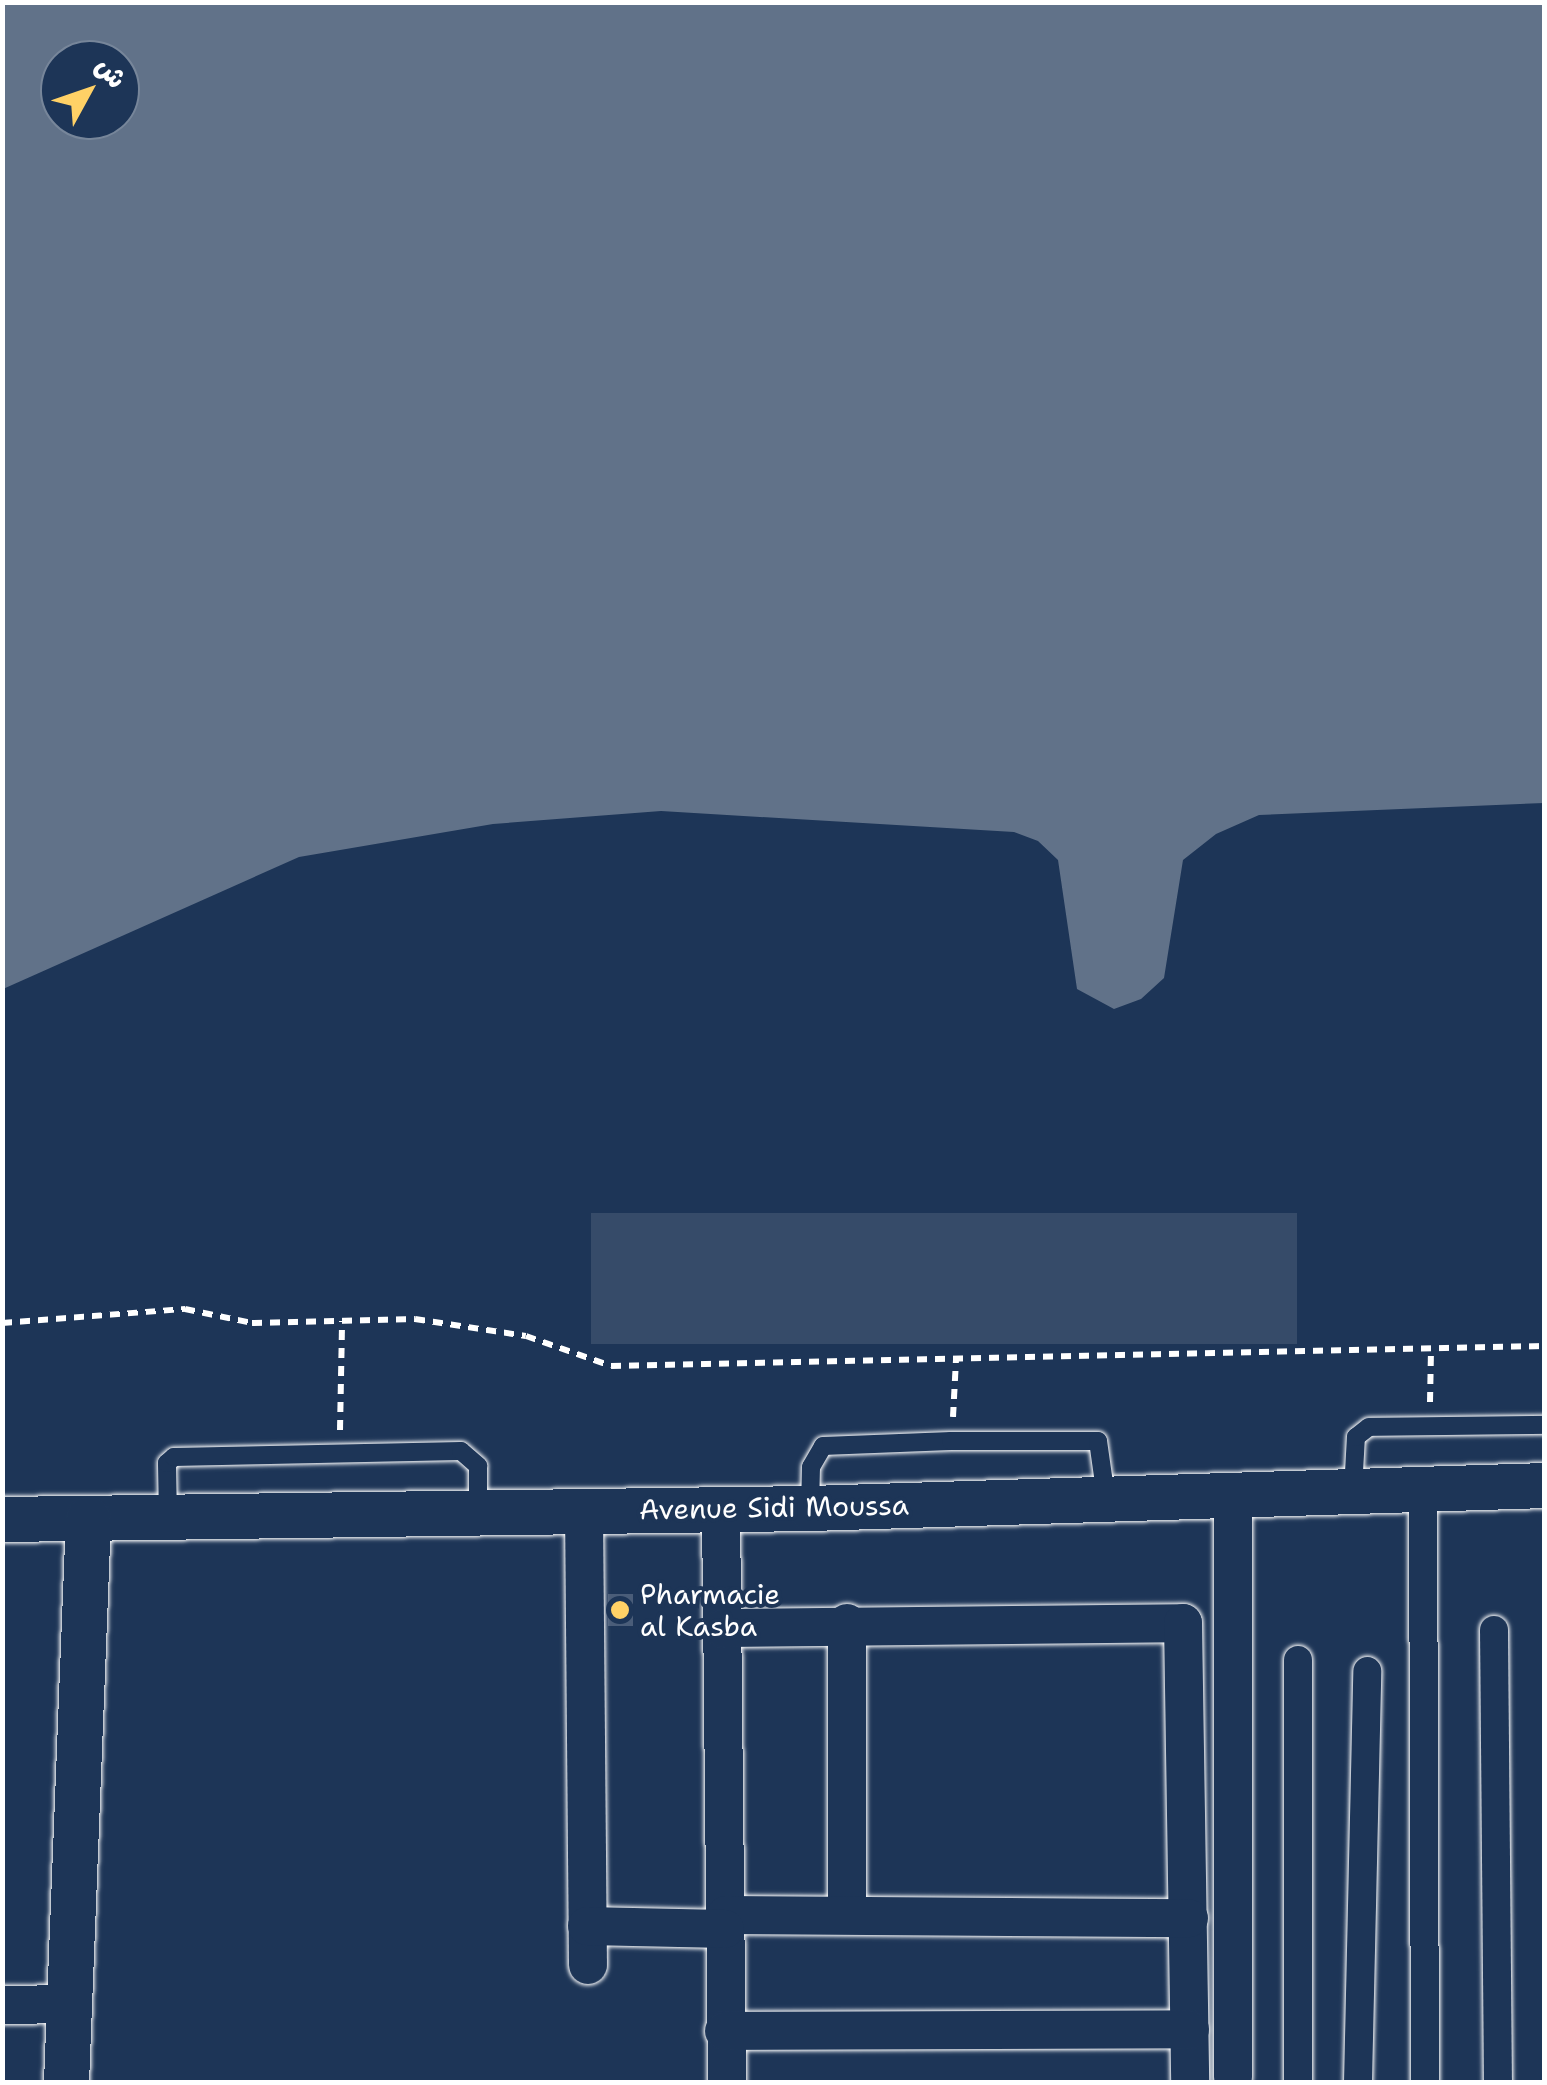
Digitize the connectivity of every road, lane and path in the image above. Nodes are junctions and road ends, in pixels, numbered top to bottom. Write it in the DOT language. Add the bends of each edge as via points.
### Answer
graph roads {
  1 [pos="342,1321"];
  2 [pos="2,1323"];
  3 [pos="1544,1346"];
  4 [pos="1431,1348"];
  5 [pos="956,1359"];
  6 [pos="1544,1425"];
  7 [pos="1430,1427"];
  8 [pos="951,1441"];
  9 [pos="339,1453"];
  10 [pos="1544,1485"];
  11 [pos="1354,1490"];
  12 [pos="1423,1490"];
  13 [pos="1233,1492"];
  14 [pos="1106,1497"];
  15 [pos="810,1508"];
  16 [pos="721,1509"];
  17 [pos="584,1510"];
  18 [pos="478,1512"];
  19 [pos="168,1517"];
  20 [pos="2,1518"];
  21 [pos="88,1518"];
  22 [pos="847,1623"];
  23 [pos="722,1628"];
  24 [pos="1494,1630"];
  25 [pos="1298,1660"];
  26 [pos="1367,1672"];
  27 [pos="847,1914"];
  28 [pos="1189,1918"];
  29 [pos="726,1922"];
  30 [pos="587,1926"];
  31 [pos="588,1965"];
  32 [pos="2,2004"];
  33 [pos="71,2004"];
  34 [pos="1190,2029"];
  35 [pos="724,2031"];
  36 [pos="1232,2077"];
  37 [pos="66,2082"];
  38 [pos="726,2082"];
  39 [pos="1190,2082"];
  40 [pos="1298,2082"];
  41 [pos="1358,2082"];
  42 [pos="1425,2082"];
  43 [pos="1498,2082"];
  1 -- 2 [label="path" via="252,1323 185,1309"];
  1 -- 5 [label="path" via="415,1319 526,1336 610,1366"];
  1 -- 9 [label="path"];
  3 -- 4 [label="path"];
  4 -- 5 [label="path"];
  4 -- 7 [label="path"];
  5 -- 8 [label="path"];
  6 -- 7 [label="lane"];
  7 -- 11 [label="lane" via="1369,1428 1356,1437"];
  8 -- 14 [label="lane" via="1098,1441"];
  8 -- 15 [label="lane" via="822,1446 811,1467"];
  9 -- 18 [label="lane" via="461,1451 478,1466"];
  9 -- 19 [label="lane" via="174,1456 167,1464"];
  10 -- 12 [label="street, Avenue Sidi Moussa"];
  11 -- 12 [label="street, Avenue Sidi Moussa"];
  11 -- 13 [label="street, Avenue Sidi Moussa"];
  12 -- 42 [label="street"];
  13 -- 14 [label="street, Avenue Sidi Moussa"];
  13 -- 36 [label="street"];
  14 -- 15 [label="street, Avenue Sidi Moussa"];
  15 -- 16 [label="street, Avenue Sidi Moussa"];
  16 -- 17 [label="street, Avenue Sidi Moussa"];
  16 -- 23 [label="street"];
  17 -- 18 [label="street, Avenue Sidi Moussa"];
  17 -- 30 [label="street"];
  18 -- 19 [label="street, Avenue Sidi Moussa"];
  19 -- 21 [label="street, Avenue Sidi Moussa"];
  20 -- 21 [label="street, Avenue Sidi Moussa"];
  21 -- 33 [label="street"];
  22 -- 23 [label="street"];
  22 -- 27 [label="street"];
  22 -- 28 [label="street" via="1183,1622"];
  23 -- 29 [label="street"];
  24 -- 43 [label="street"];
  25 -- 40 [label="street"];
  26 -- 41 [label="street"];
  27 -- 28 [label="street"];
  27 -- 29 [label="street"];
  28 -- 34 [label="street"];
  29 -- 30 [label="street"];
  29 -- 35 [label="street"];
  30 -- 31 [label="street"];
  32 -- 33 [label="street"];
  33 -- 37 [label="street"];
  34 -- 35 [label="street"];
  34 -- 39 [label="street"];
  35 -- 38 [label="street"];
}
